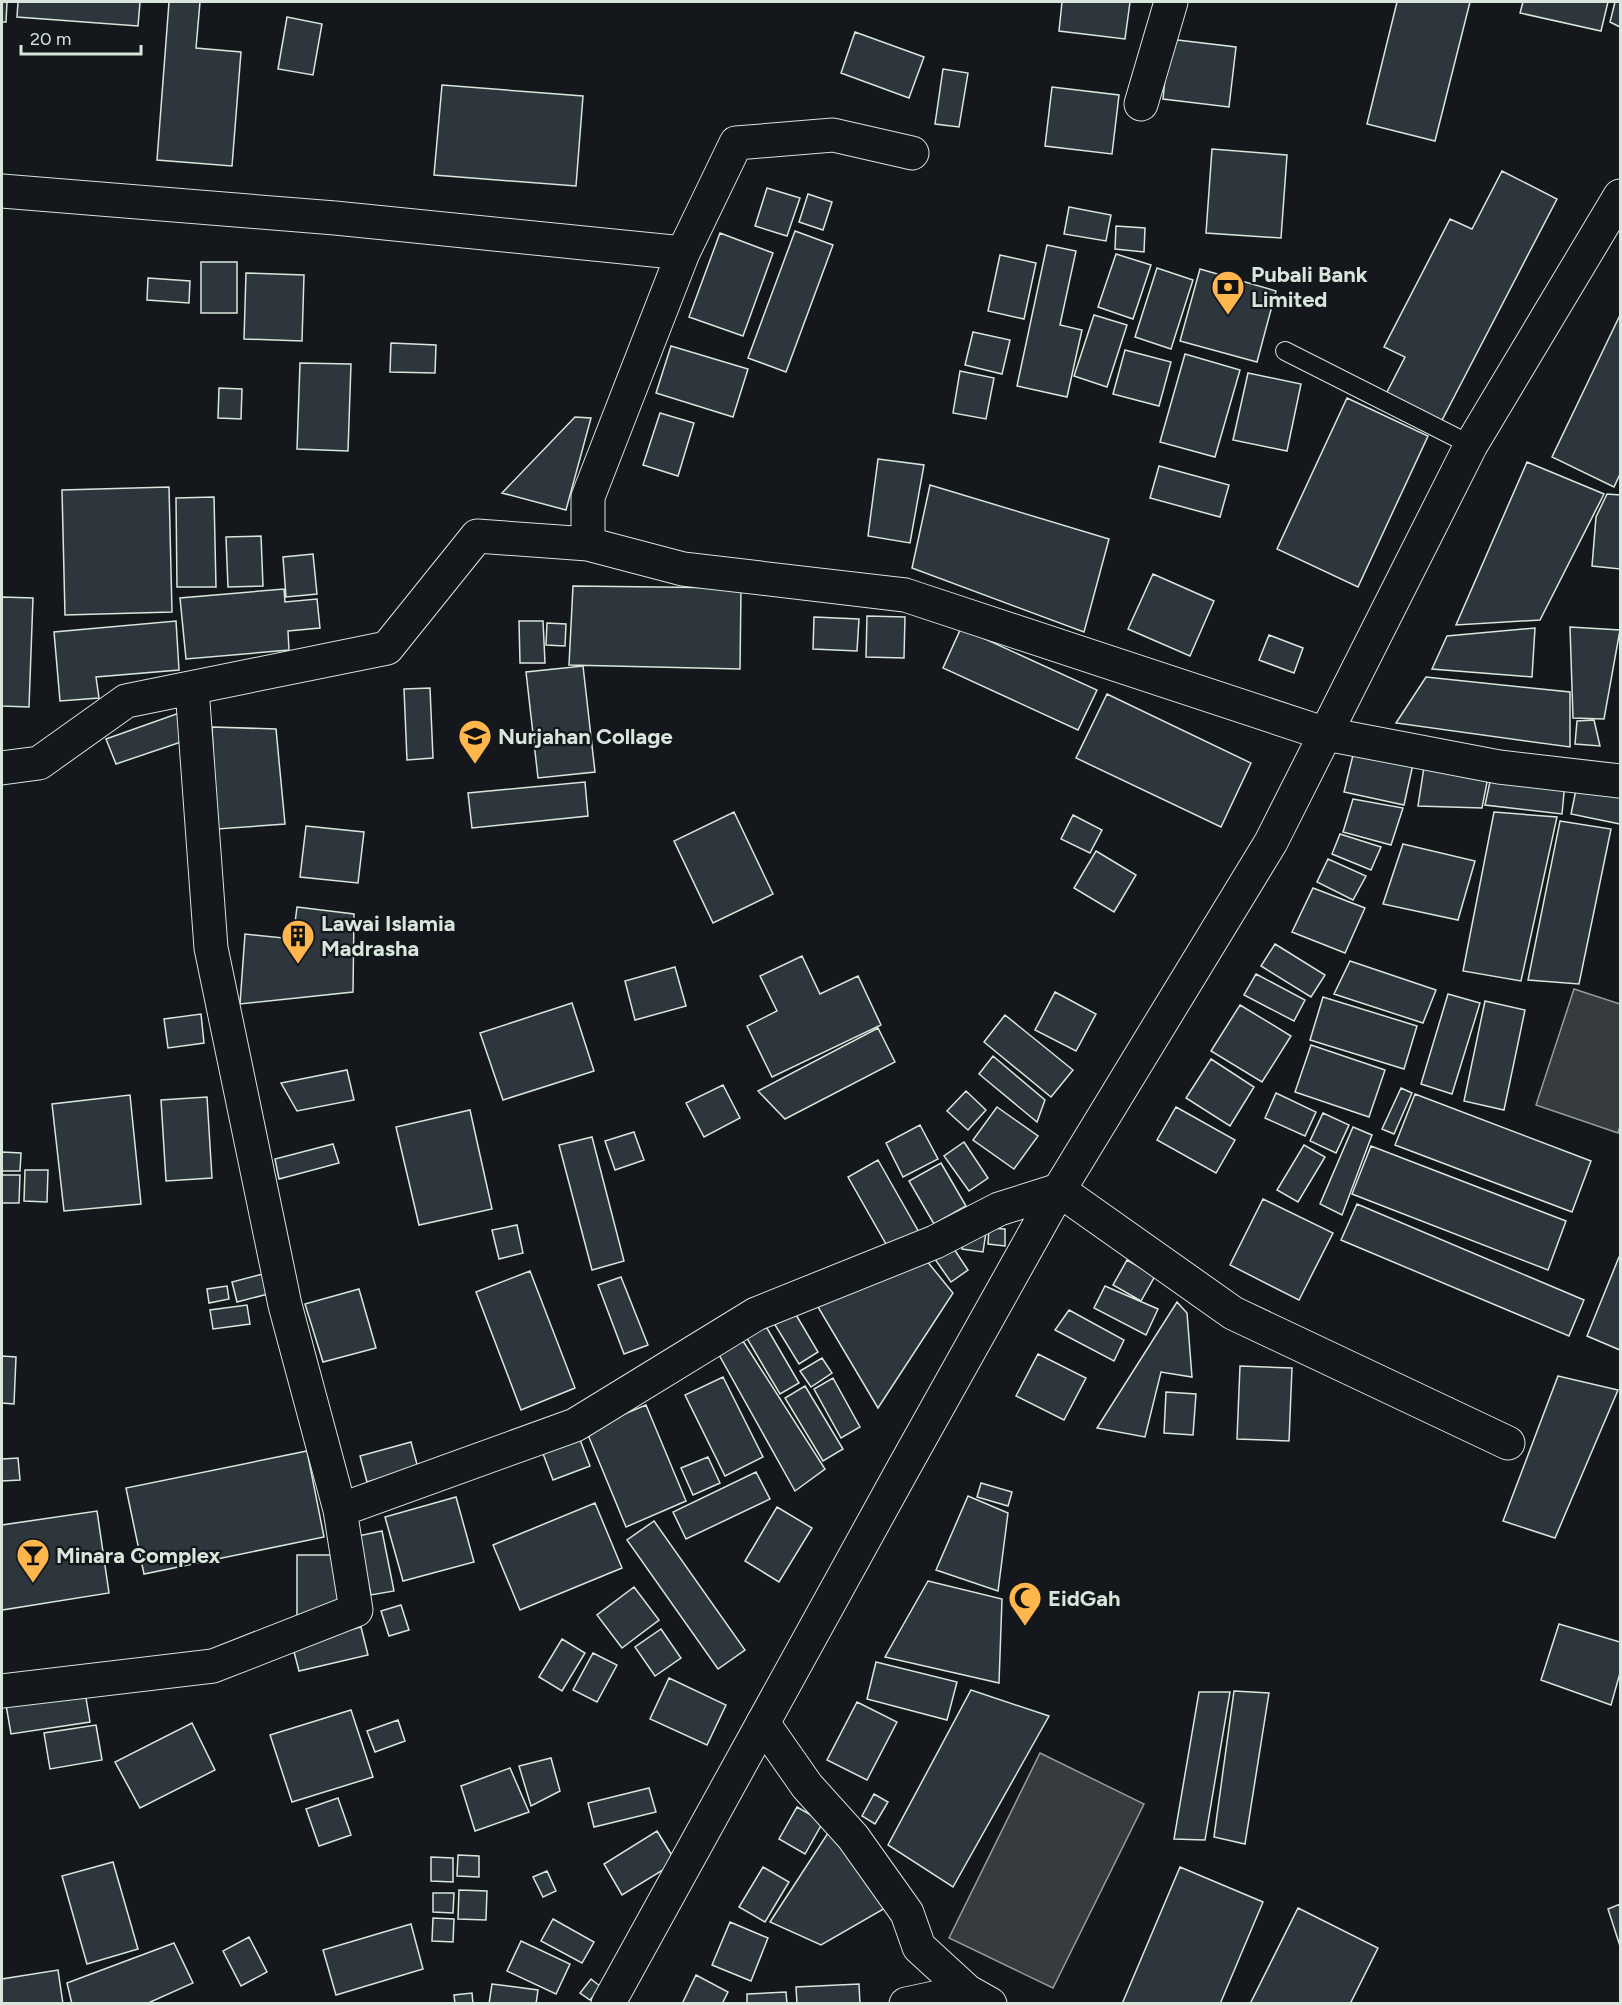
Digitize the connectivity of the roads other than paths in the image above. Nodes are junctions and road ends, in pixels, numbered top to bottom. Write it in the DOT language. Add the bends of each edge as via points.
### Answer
graph roads {
  1 [pos="1171,2"];
  2 [pos="1141,104"];
  3 [pos="912,153"];
  4 [pos="2,191"];
  5 [pos="1620,196"];
  6 [pos="683,253"];
  7 [pos="1285,351"];
  8 [pos="1471,445"];
  9 [pos="588,544"];
  10 [pos="192,688"];
  11 [pos="1326,734"];
  12 [pos="2,768"];
  13 [pos="1620,781"];
  14 [pos="1059,1190"];
  15 [pos="1508,1443"];
  16 [pos="340,1510"];
  17 [pos="2,1690"];
  18 [pos="763,1723"];
  19 [pos="978,1997"];
  20 [pos="608,2004"];
  21 [pos="906,2004"];
  1 -- 2 [label="main road"];
  3 -- 6 [label="main road" via="833,135 736,143"];
  4 -- 6 [label="main road" via="346,219"];
  5 -- 8 [label="main road"];
  6 -- 9 [label="main road" via="588,497"];
  7 -- 8 [label="lane"];
  8 -- 11 [label="main road"];
  9 -- 10 [label="main road" via="477,536 387,648"];
  9 -- 11 [label="main road" via="683,569 905,595"];
  10 -- 12 [label="main road" via="126,701 39,764"];
  10 -- 16 [label="main road" via="211,948 285,1305"];
  11 -- 13 [label="main road" via="1499,767"];
  11 -- 14 [label="main road" via="1271,842"];
  14 -- 15 [label="main road" via="1233,1313"];
  14 -- 16 [label="main road" via="999,1209 935,1242 756,1314 575,1425"];
  14 -- 18 [label="main road"];
  16 -- 17 [label="main road" via="356,1611 213,1666"];
  18 -- 19 [label="main road" via="907,1913 919,1947"];
  18 -- 20 [label="main road"];
  19 -- 21 [label="main road"];
}
